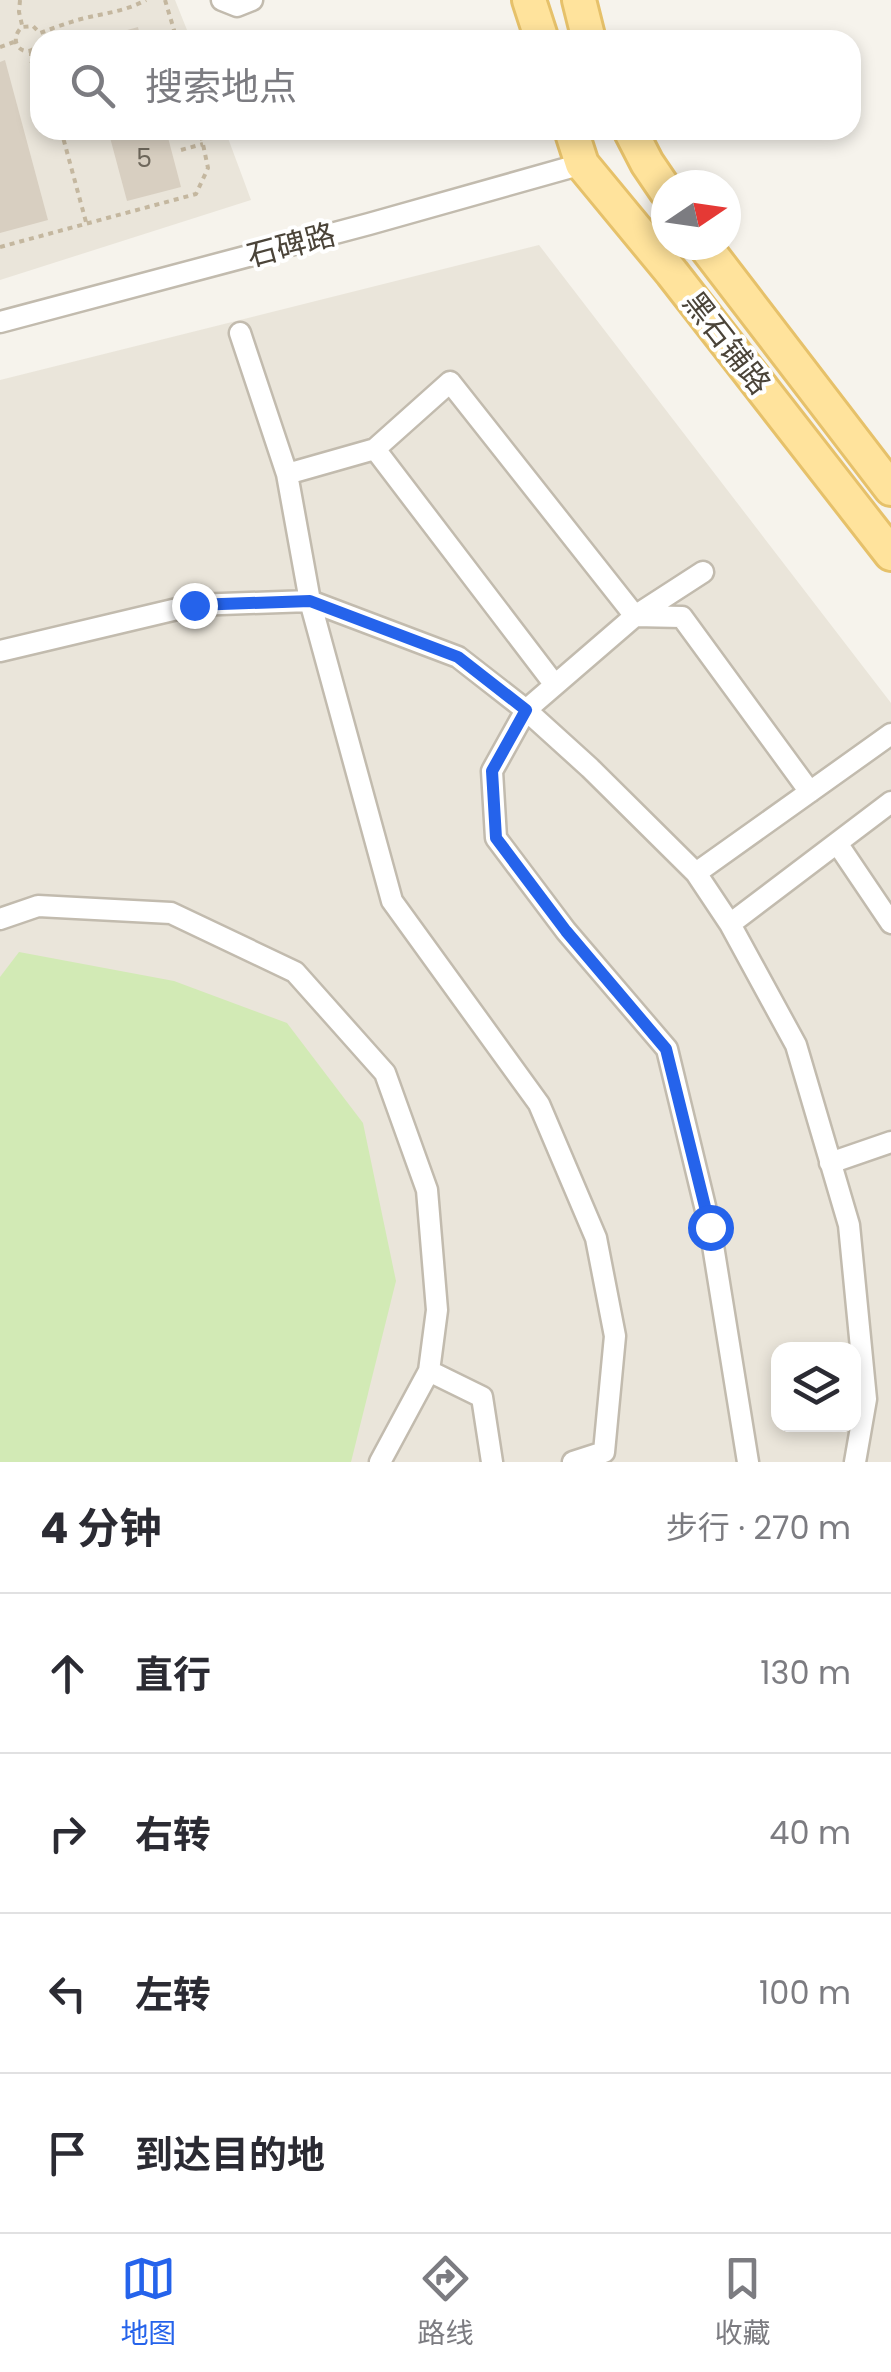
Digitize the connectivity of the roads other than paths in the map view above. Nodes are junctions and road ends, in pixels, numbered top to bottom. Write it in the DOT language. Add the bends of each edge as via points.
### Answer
graph roads {
  1 [pos="222,0"];
  2 [pos="252,0"];
  3 [pos="529,0"];
  4 [pos="580,0"];
  5 [pos="539,30"];
  6 [pos="588,30"];
  7 [pos="574,140"];
  8 [pos="635,140"];
  9 [pos="582,164"];
  10 [pos="652,170"];
  11 [pos="715,260"];
  12 [pos="0,322"];
  13 [pos="240,333"];
  14 [pos="375,449"];
  15 [pos="288,474"];
  16 [pos="891,489"];
  17 [pos="891,554"];
  18 [pos="703,572"];
  19 [pos="310,601"];
  20 [pos="635,616"];
  21 [pos="0,651"];
  22 [pos="555,685"];
  23 [pos="526,710"];
  24 [pos="891,734"];
  25 [pos="810,792"];
  26 [pos="891,802"];
  27 [pos="836,844"];
  28 [pos="696,873"];
  29 [pos="0,919"];
  30 [pos="891,923"];
  31 [pos="730,924"];
  32 [pos="891,1142"];
  33 [pos="830,1163"];
  34 [pos="428,1371"];
  35 [pos="380,1462"];
  36 [pos="492,1462"];
  37 [pos="574,1462"];
  38 [pos="748,1462"];
  39 [pos="855,1462"];
  1 -- 2 [label="street" via="237,6"];
  3 -- 5 [label="main road"];
  4 -- 6 [label="main road"];
  7 -- 9 [label="main road, 黑石铺路"];
  8 -- 10 [label="main road"];
  9 -- 12 [label="street, 石碑路"];
  9 -- 17 [label="main road, 黑石铺路"];
  11 -- 16 [label="main road, 黑石铺路"];
  13 -- 15 [label="street"];
  14 -- 15 [label="street"];
  14 -- 20 [label="street" via="450,382"];
  14 -- 22 [label="street"];
  15 -- 19 [label="street"];
  18 -- 20 [label="street"];
  19 -- 21 [label="street" via="194,605"];
  19 -- 23 [label="street" via="458,657"];
  19 -- 37 [label="street" via="392,901 538,1104 596,1238 615,1336 606,1432 604,1452"];
  20 -- 22 [label="street"];
  20 -- 25 [label="street" via="682,617"];
  22 -- 23 [label="street"];
  23 -- 28 [label="street"];
  23 -- 38 [label="street" via="492,771 496,838 666,1049 710,1227"];
  24 -- 25 [label="street"];
  25 -- 28 [label="street"];
  26 -- 27 [label="street"];
  27 -- 30 [label="street"];
  27 -- 31 [label="street"];
  28 -- 31 [label="street"];
  29 -- 34 [label="street" via="38,906 171,913 295,972 385,1073 427,1190 437,1310"];
  31 -- 33 [label="street" via="796,1044"];
  32 -- 33 [label="street"];
  33 -- 39 [label="street" via="849,1225 866,1399"];
  34 -- 35 [label="street"];
  34 -- 36 [label="street" via="482,1397"];
}
